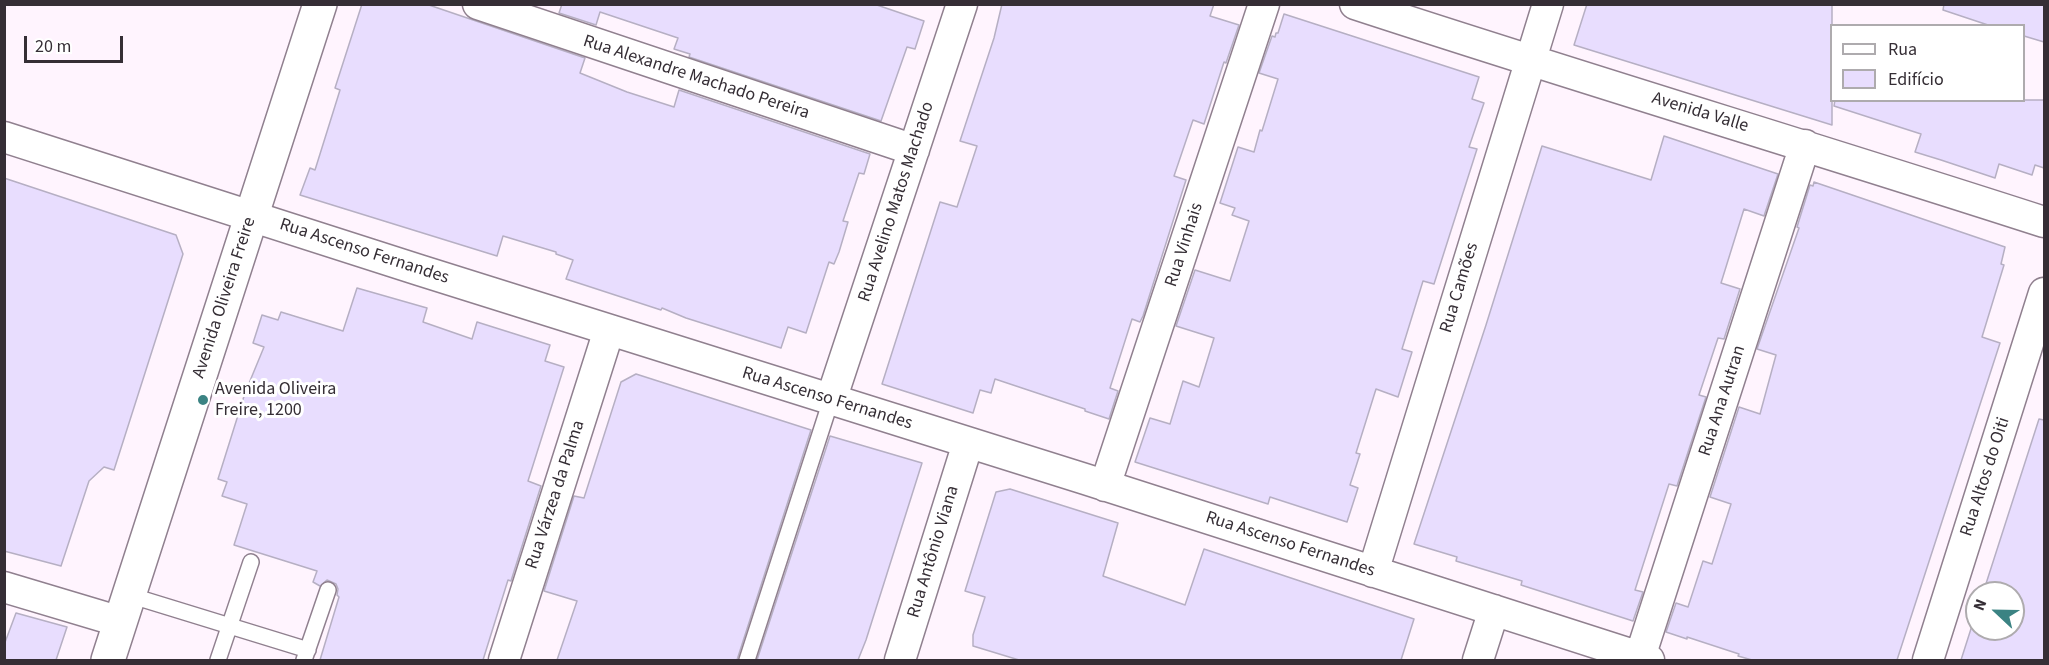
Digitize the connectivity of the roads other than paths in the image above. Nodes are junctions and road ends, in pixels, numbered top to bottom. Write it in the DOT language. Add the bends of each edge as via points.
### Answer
graph roads {
  1 [pos="320,4"];
  2 [pos="478,4"];
  3 [pos="962,4"];
  4 [pos="1264,4"];
  5 [pos="1355,4"];
  6 [pos="1548,4"];
  7 [pos="1530,61"];
  8 [pos="4,137"];
  9 [pos="1805,145"];
  10 [pos="914,150"];
  11 [pos="251,216"];
  12 [pos="2044,222"];
  13 [pos="2044,293"];
  14 [pos="609,330"];
  15 [pos="831,400"];
  16 [pos="968,443"];
  17 [pos="1106,486"];
  18 [pos="251,562"];
  19 [pos="1373,572"];
  20 [pos="4,587"];
  21 [pos="328,590"];
  22 [pos="125,608"];
  23 [pos="1494,610"];
  24 [pos="230,626"];
  25 [pos="306,655"];
  26 [pos="1645,659"];
  27 [pos="108,660"];
  28 [pos="218,660"];
  29 [pos="504,660"];
  30 [pos="747,660"];
  31 [pos="900,660"];
  32 [pos="1478,660"];
  33 [pos="1928,660"];
  1 -- 11 [label="street, Avenida Oliveira Freire"];
  2 -- 10 [label="street, Rua Alexandre Machado Pereira"];
  3 -- 10 [label="street, Rua Avelino Matos Machado"];
  4 -- 17 [label="street, Rua Vinhais"];
  5 -- 7 [label="street, Avenida Valle"];
  6 -- 7 [label="street, Rua Camões"];
  7 -- 9 [label="street, Avenida Valle"];
  7 -- 19 [label="street, Rua Camões"];
  8 -- 11 [label="street, Rua Ascenso Fernandes"];
  9 -- 12 [label="street, Avenida Valle"];
  9 -- 26 [label="street, Rua Ana Autran"];
  10 -- 15 [label="street, Rua Avelino Matos Machado"];
  11 -- 14 [label="street, Rua Ascenso Fernandes"];
  11 -- 22 [label="street, Avenida Oliveira Freire"];
  13 -- 33 [label="street, Rua Altos do Oiti"];
  14 -- 15 [label="street, Rua Ascenso Fernandes"];
  14 -- 29 [label="street, Rua Várzea da Palma"];
  15 -- 16 [label="street, Rua Ascenso Fernandes"];
  15 -- 30 [label="lane"];
  16 -- 17 [label="street, Rua Ascenso Fernandes"];
  16 -- 31 [label="street, Rua Antônio Viana"];
  17 -- 19 [label="street, Rua Ascenso Fernandes"];
  18 -- 24 [label="lane"];
  19 -- 23 [label="street, Rua Ascenso Fernandes"];
  20 -- 22 [label="street"];
  21 -- 25 [label="lane"];
  22 -- 24 [label="lane"];
  22 -- 27 [label="street, Avenida Oliveira Freire"];
  23 -- 26 [label="street, Rua Ascenso Fernandes"];
  23 -- 32 [label="street"];
  24 -- 25 [label="lane"];
  24 -- 28 [label="lane"];
}
